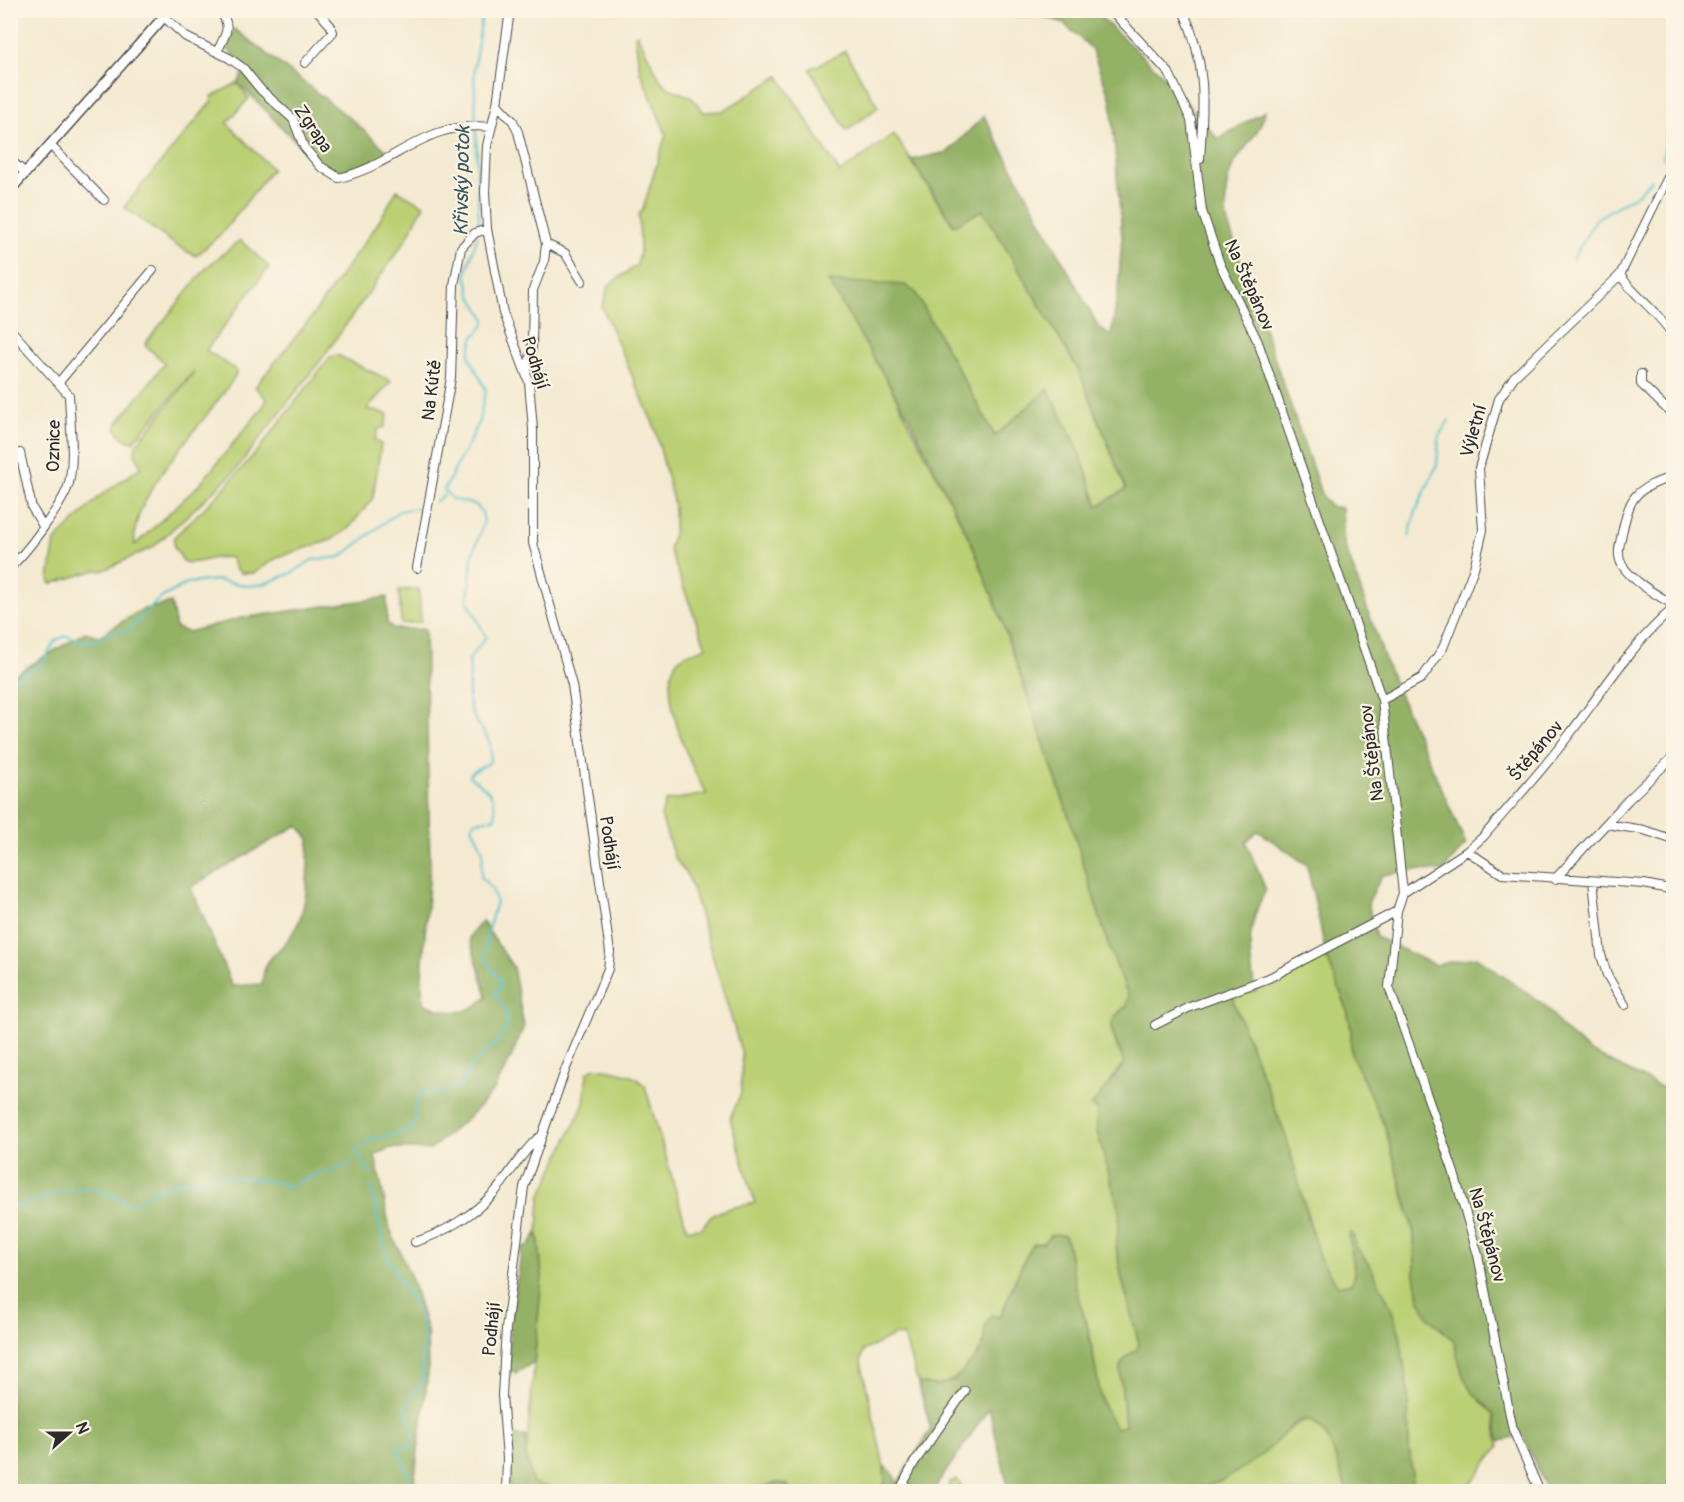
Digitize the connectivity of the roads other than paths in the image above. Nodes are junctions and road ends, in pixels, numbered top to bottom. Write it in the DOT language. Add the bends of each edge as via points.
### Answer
graph roads {
  1 [pos="219,10"];
  2 [pos="317,10"];
  3 [pos="510,10"];
  4 [pos="1111,10"];
  5 [pos="1183,10"];
  6 [pos="167,14"];
  7 [pos="217,52"];
  8 [pos="305,63"];
  9 [pos="497,104"];
  10 [pos="491,127"];
  11 [pos="50,145"];
  12 [pos="1674,159"];
  13 [pos="10,160"];
  14 [pos="26,173"];
  15 [pos="1200,173"];
  16 [pos="10,190"];
  17 [pos="104,200"];
  18 [pos="482,230"];
  19 [pos="546,244"];
  20 [pos="153,270"];
  21 [pos="1620,275"];
  22 [pos="582,281"];
  23 [pos="10,329"];
  24 [pos="1674,337"];
  25 [pos="526,373"];
  26 [pos="1641,374"];
  27 [pos="59,382"];
  28 [pos="1674,416"];
  29 [pos="20,453"];
  30 [pos="1674,476"];
  31 [pos="43,526"];
  32 [pos="10,567"];
  33 [pos="417,568"];
  34 [pos="1674,606"];
  35 [pos="1382,700"];
  36 [pos="1674,756"];
  37 [pos="1606,824"];
  38 [pos="1674,840"];
  39 [pos="1467,852"];
  40 [pos="1556,879"];
  41 [pos="1593,881"];
  42 [pos="1674,890"];
  43 [pos="1403,893"];
  44 [pos="1397,911"];
  45 [pos="1625,1005"];
  46 [pos="1155,1025"];
  47 [pos="540,1137"];
  48 [pos="415,1242"];
  49 [pos="965,1392"];
  50 [pos="506,1491"];
  51 [pos="899,1491"];
  52 [pos="1540,1491"];
  1 -- 7 [label="street" via="228,30"];
  2 -- 8 [label="street" via="333,32"];
  3 -- 9 [label="street, Podhájí"];
  4 -- 15 [label="street, Na Štěpánov" via="1169,73 1191,120"];
  5 -- 15 [label="street" via="1200,54"];
  6 -- 7 [label="street, Zgrapa" via="186,37"];
  6 -- 11 [label="street"];
  7 -- 10 [label="street, Zgrapa" via="243,68 293,119 304,147 320,166 339,178 362,173 418,140 458,126"];
  9 -- 10 [label="street, Podhájí"];
  9 -- 19 [label="street" via="513,121 522,143"];
  10 -- 18 [label="street, Podhájí"];
  11 -- 14 [label="street"];
  11 -- 17 [label="street"];
  12 -- 21 [label="street, Výletní"];
  13 -- 14 [label="street"];
  14 -- 16 [label="street"];
  15 -- 35 [label="street, Na Štěpánov" via="1202,211 1216,254 1258,342"];
  18 -- 25 [label="street, Podhájí" via="503,314"];
  18 -- 33 [label="street, Na Kútě" via="461,248 454,285 451,378"];
  19 -- 22 [label="street" via="565,253"];
  19 -- 25 [label="street" via="533,290 532,348"];
  20 -- 27 [label="street"];
  21 -- 24 [label="street" via="1633,294 1658,314"];
  21 -- 35 [label="street, Výletní" via="1514,377 1499,399 1479,468 1483,530 1474,568 1451,628 1435,663 1422,678"];
  23 -- 27 [label="street, Oznice"];
  25 -- 47 [label="street, Podhájí" via="533,429 533,543 572,684 610,952 606,975"];
  26 -- 28 [label="street" via="1641,384"];
  27 -- 31 [label="street, Oznice" via="69,395 69,485"];
  29 -- 31 [label="street" via="32,508"];
  30 -- 34 [label="street" via="1647,487 1630,501 1618,552 1623,567"];
  31 -- 32 [label="street, Oznice"];
  34 -- 39 [label="street, Štěpánov" via="1610,678 1568,737"];
  35 -- 43 [label="street, Na Štěpánov"];
  36 -- 37 [label="street"];
  37 -- 38 [label="street"];
  37 -- 40 [label="street"];
  39 -- 40 [label="street" via="1502,874"];
  39 -- 43 [label="street, Štěpánov"];
  40 -- 41 [label="street"];
  41 -- 42 [label="street"];
  41 -- 45 [label="street" via="1601,955 1607,975"];
  43 -- 44 [label="street, Na Štěpánov"];
  44 -- 46 [label="street" via="1269,978 1190,1007"];
  44 -- 52 [label="street, Na Štěpánov" via="1389,987 1453,1170 1478,1255 1513,1430"];
  47 -- 48 [label="street" via="494,1193 448,1228"];
  47 -- 50 [label="street, Podhájí" via="524,1187 506,1329 502,1395"];
  49 -- 51 [label="street" via="914,1463"];
}
